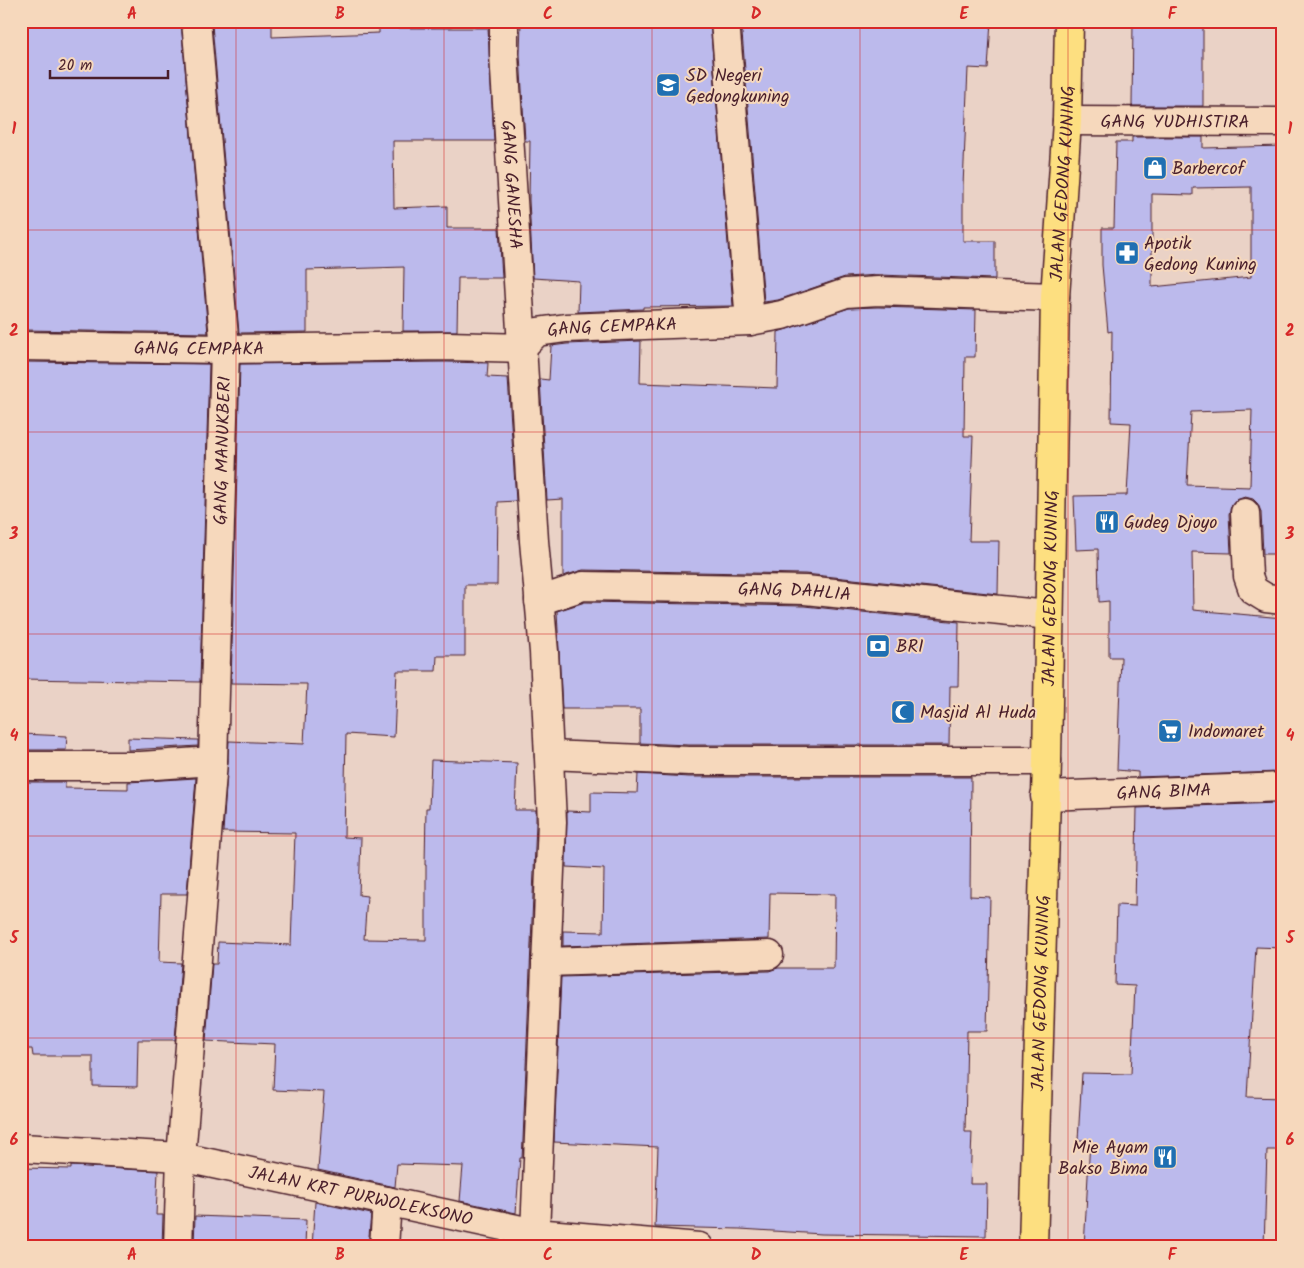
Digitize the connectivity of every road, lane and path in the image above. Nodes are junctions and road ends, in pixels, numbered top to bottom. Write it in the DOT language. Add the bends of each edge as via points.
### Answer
graph roads {
  1 [pos="196,21"];
  2 [pos="504,21"];
  3 [pos="725,21"];
  4 [pos="1069,21"];
  5 [pos="1068,121"];
  6 [pos="1283,122"];
  7 [pos="1055,297"];
  8 [pos="750,321"];
  9 [pos="21,346"];
  10 [pos="521,348"];
  11 [pos="225,349"];
  12 [pos="1246,513"];
  13 [pos="1283,600"];
  14 [pos="539,601"];
  15 [pos="1049,615"];
  16 [pos="549,755"];
  17 [pos="1047,760"];
  18 [pos="213,761"];
  19 [pos="21,766"];
  20 [pos="1283,787"];
  21 [pos="1046,796"];
  22 [pos="769,955"];
  23 [pos="546,962"];
  24 [pos="21,1148"];
  25 [pos="181,1157"];
  26 [pos="387,1201"];
  27 [pos="536,1233"];
  28 [pos="178,1247"];
  29 [pos="384,1247"];
  30 [pos="699,1247"];
  31 [pos="1033,1247"];
  1 -- 11 [label="street, GANG MANUKBERI"];
  2 -- 10 [label="street, GANG GANESHA"];
  3 -- 8 [label="street"];
  4 -- 5 [label="main road, JALAN GEDONG KUNING"];
  5 -- 6 [label="street, GANG YUDHISTIRA"];
  5 -- 7 [label="main road, JALAN GEDONG KUNING"];
  7 -- 8 [label="street, GANG CEMPAKA" via="878,291 846,293 782,315"];
  7 -- 15 [label="main road, JALAN GEDONG KUNING"];
  8 -- 10 [label="street, GANG CEMPAKA" via="566,328 537,332"];
  9 -- 11 [label="street, GANG CEMPAKA"];
  10 -- 11 [label="street, GANG CEMPAKA"];
  10 -- 14 [label="street, GANG GANESHA"];
  11 -- 18 [label="street, GANG MANUKBERI"];
  12 -- 13 [label="street" via="1248,576 1253,590 1266,598"];
  14 -- 15 [label="street, GANG DAHLIA" via="583,586 805,590"];
  14 -- 16 [label="street, GANG GANESHA"];
  15 -- 17 [label="main road, JALAN GEDONG KUNING"];
  16 -- 17 [label="street" via="699,761"];
  16 -- 23 [label="street, GANG GANESHA" via="552,822"];
  17 -- 21 [label="main road, JALAN GEDONG KUNING"];
  18 -- 19 [label="street" via="141,766"];
  18 -- 25 [label="street, GANG MANUKBERI"];
  20 -- 21 [label="street, GANG BIMA"];
  21 -- 31 [label="main road, JALAN GEDONG KUNING"];
  22 -- 23 [label="street"];
  23 -- 27 [label="street, GANG GANESHA"];
  24 -- 25 [label="street, JALAN KRT PURWOLEKSONO"];
  25 -- 26 [label="street, JALAN KRT PURWOLEKSONO"];
  25 -- 28 [label="street, GANG MANUKBERI"];
  26 -- 27 [label="street, JALAN KRT PURWOLEKSONO"];
  26 -- 29 [label="street"];
  27 -- 30 [label="street, JALAN KRT PURWOLEKSONO"];
}
